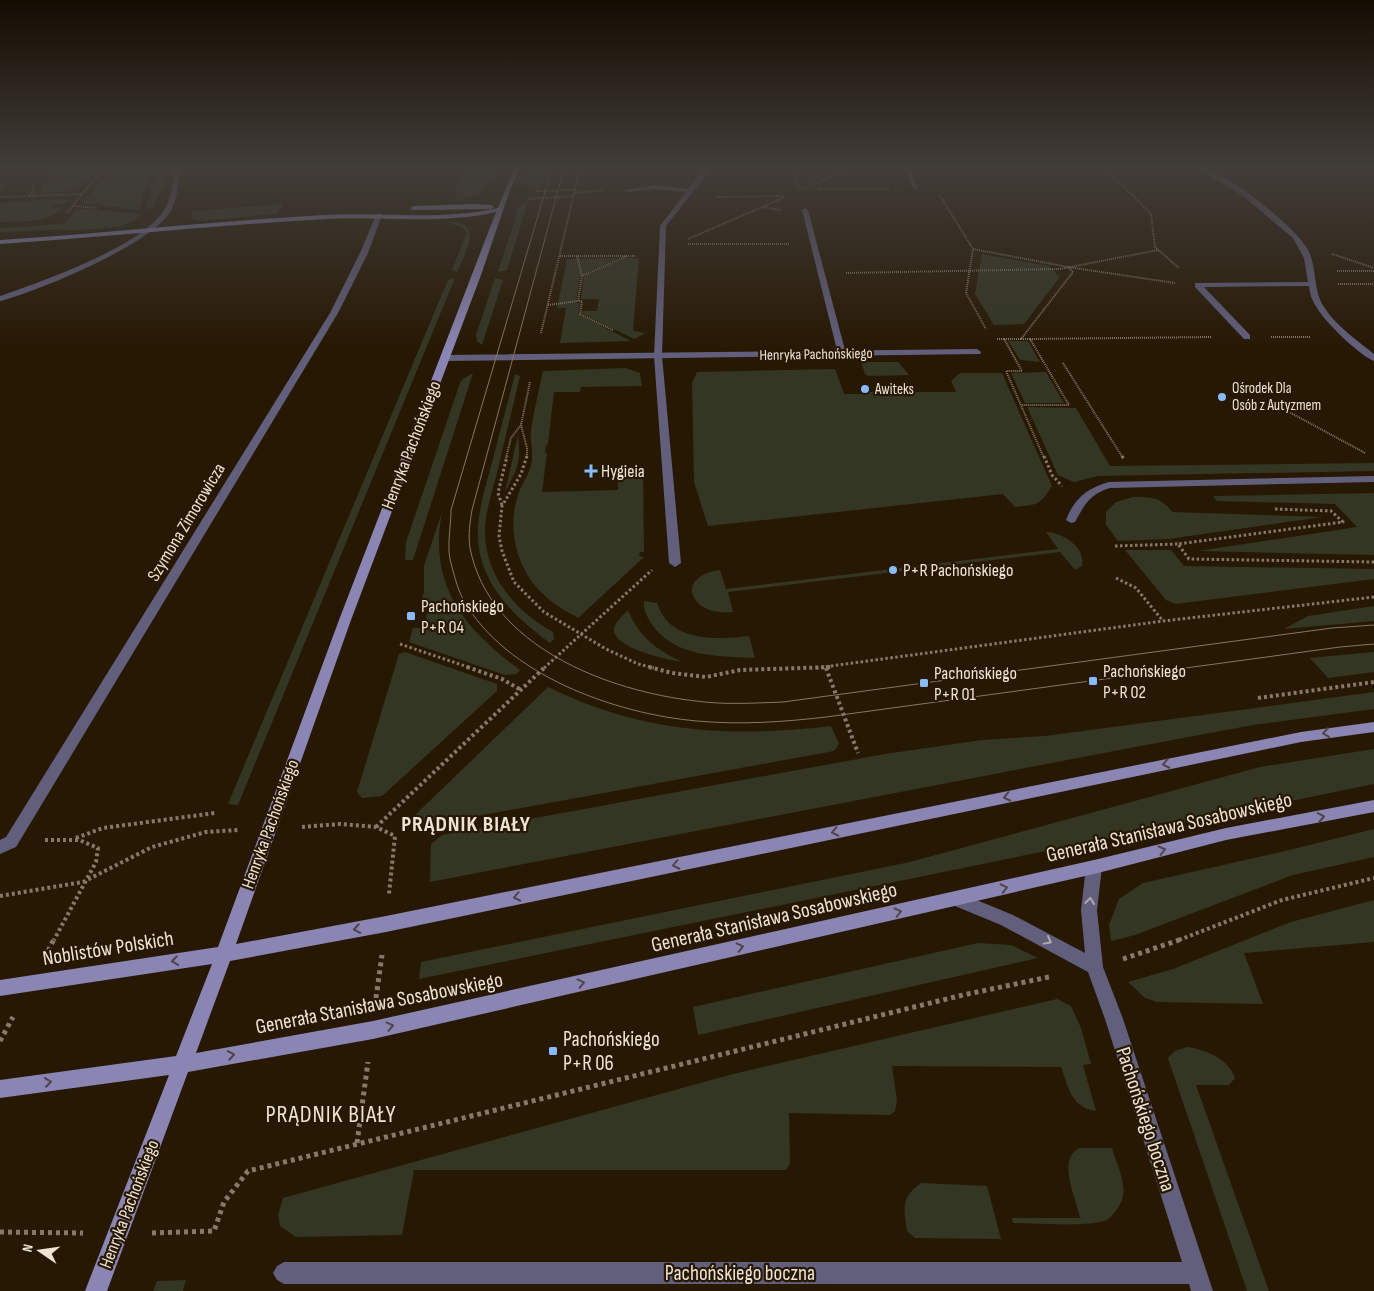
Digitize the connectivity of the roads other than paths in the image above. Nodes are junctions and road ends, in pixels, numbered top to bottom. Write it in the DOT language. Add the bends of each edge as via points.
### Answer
graph roads {
  1 [pos="153,228"];
  2 [pos="183,228"];
  3 [pos="374,228"];
  4 [pos="493,228"];
  5 [pos="663,228"];
  6 [pos="810,228"];
  7 [pos="1284,228"];
  8 [pos="151,231"];
  9 [pos="0,242"];
  10 [pos="1312,284"];
  11 [pos="0,299"];
  12 [pos="1247,336"];
  13 [pos="977,352"];
  14 [pos="842,354"];
  15 [pos="658,356"];
  16 [pos="444,358"];
  17 [pos="1374,358"];
  18 [pos="1374,479"];
  19 [pos="1071,520"];
  20 [pos="675,563"];
  21 [pos="1374,727"];
  22 [pos="1374,806"];
  23 [pos="6,844"];
  24 [pos="1094,867"];
  25 [pos="956,899"];
  26 [pos="224,954"];
  27 [pos="1095,967"];
  28 [pos="0,988"];
  29 [pos="182,1064"];
  30 [pos="0,1089"];
  31 [pos="284,1273"];
  32 [pos="1199,1282"];
  33 [pos="96,1291"];
  1 -- 8 [label="street"];
  2 -- 8 [label="street"];
  3 -- 23 [label="street, Szymona Zimorowicza" via="334,313"];
  4 -- 16 [label="street, Henryka Pachońskiego"];
  5 -- 15 [label="street"];
  6 -- 14 [label="street"];
  7 -- 10 [label="street" via="1297,239 1308,258"];
  8 -- 9 [label="street"];
  8 -- 11 [label="street" via="70,272"];
  10 -- 12 [label="street" via="1198,285"];
  10 -- 17 [label="street" via="1323,312"];
  13 -- 14 [label="street, Henryka Pachońskiego"];
  14 -- 15 [label="street, Henryka Pachońskiego"];
  15 -- 16 [label="street, Henryka Pachońskiego"];
  15 -- 20 [label="street"];
  16 -- 26 [label="street, Henryka Pachońskiego" via="270,821"];
  18 -- 19 [label="street" via="1109,485 1083,497"];
  21 -- 26 [label="street, one-way" via="1301,737 386,924"];
  24 -- 22 [label="street, Generała Stanisława Sosabowskiego, one-way" via="1226,834"];
  25 -- 24 [label="street, Generała Stanisława Sosabowskiego, one-way"];
  27 -- 24 [label="street, Pachońskiego boczna, one-way" via="1089,910"];
  25 -- 27 [label="street, one-way" via="1007,920"];
  29 -- 25 [label="street, Generała Stanisława Sosabowskiego, one-way" via="373,1030"];
  26 -- 28 [label="street, Noblistów Polskich, one-way"];
  26 -- 29 [label="street, Henryka Pachońskiego"];
  27 -- 32 [label="street, Pachońskiego boczna"];
  30 -- 29 [label="street, one-way"];
  29 -- 33 [label="street, Henryka Pachońskiego"];
  31 -- 32 [label="street, Pachońskiego boczna"];
}
